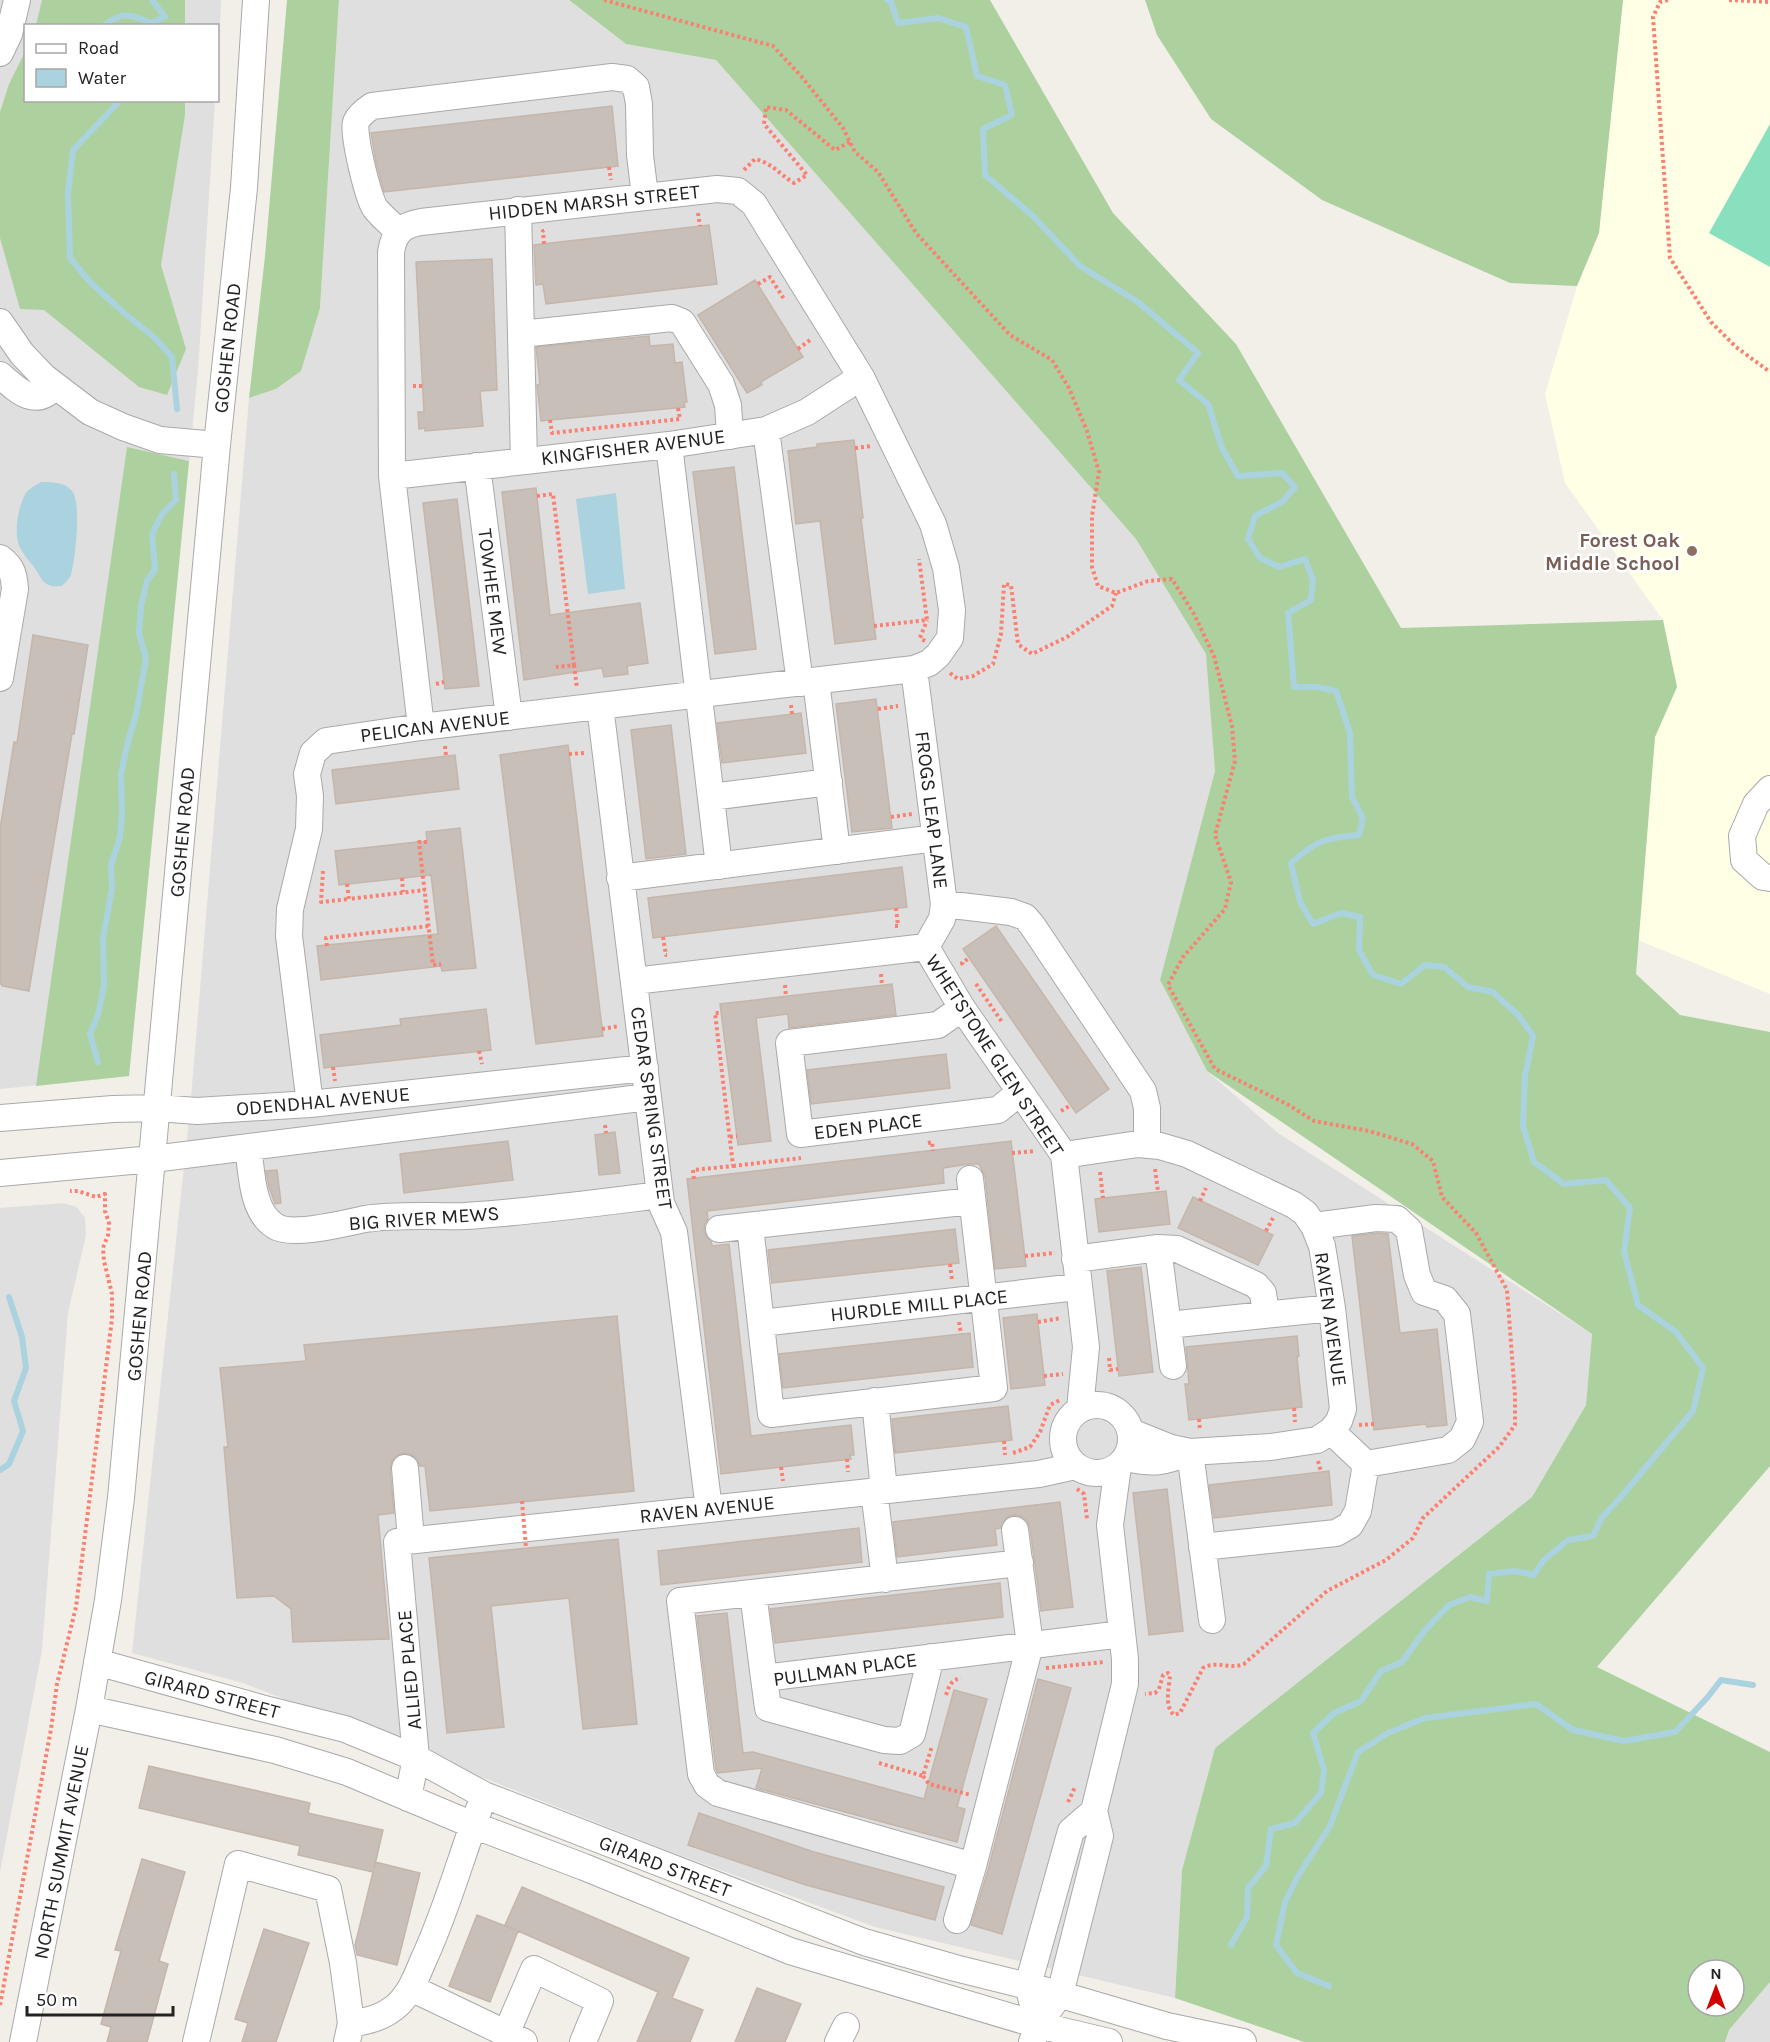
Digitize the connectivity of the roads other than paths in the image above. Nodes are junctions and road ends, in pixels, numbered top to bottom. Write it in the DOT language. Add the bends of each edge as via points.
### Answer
graph roads {
  1 [pos="17,0"];
  2 [pos="256,0"];
  3 [pos="0,53"];
  4 [pos="645,196"];
  5 [pos="518,210"];
  6 [pos="398,231"];
  7 [pos="0,322"];
  8 [pos="520,334"];
  9 [pos="0,375"];
  10 [pos="861,377"];
  11 [pos="54,387"];
  12 [pos="766,430"];
  13 [pos="730,436"];
  14 [pos="217,445"];
  15 [pos="669,445"];
  16 [pos="524,460"];
  17 [pos="477,466"];
  18 [pos="392,476"];
  19 [pos="0,558"];
  20 [pos="914,669"];
  21 [pos="0,678"];
  22 [pos="808,682"];
  23 [pos="698,695"];
  24 [pos="600,706"];
  25 [pos="509,717"];
  26 [pos="421,727"];
  27 [pos="829,782"];
  28 [pos="1770,791"];
  29 [pos="711,797"];
  30 [pos="936,838"];
  31 [pos="837,851"];
  32 [pos="719,866"];
  33 [pos="620,878"];
  34 [pos="1770,878"];
  35 [pos="944,904"];
  36 [pos="926,947"];
  37 [pos="634,981"];
  38 [pos="962,1008"];
  39 [pos="645,1068"];
  40 [pos="1020,1092"];
  41 [pos="648,1097"];
  42 [pos="310,1104"];
  43 [pos="157,1108"];
  44 [pos="0,1118"];
  45 [pos="248,1147"];
  46 [pos="1052,1156"];
  47 [pos="153,1159"];
  48 [pos="1149,1160"];
  49 [pos="0,1173"];
  50 [pos="660,1195"];
  51 [pos="750,1226"];
  52 [pos="1314,1226"];
  53 [pos="719,1229"];
  54 [pos="1158,1248"];
  55 [pos="1075,1258"];
  56 [pos="1077,1287"];
  57 [pos="983,1298"];
  58 [pos="1332,1308"];
  59 [pos="1266,1314"];
  60 [pos="761,1323"];
  61 [pos="1168,1325"];
  62 [pos="1086,1347"];
  63 [pos="1173,1366"];
  64 [pos="875,1401"];
  65 [pos="1113,1408"];
  66 [pos="1080,1409"];
  67 [pos="1131,1431"];
  68 [pos="1331,1431"];
  69 [pos="1062,1437"];
  70 [pos="1190,1452"];
  71 [pos="1122,1462"];
  72 [pos="1366,1464"];
  73 [pos="405,1468"];
  74 [pos="1081,1469"];
  75 [pos="1017,1476"];
  76 [pos="879,1491"];
  77 [pos="709,1509"];
  78 [pos="1110,1525"];
  79 [pos="1015,1530"];
  80 [pos="404,1541"];
  81 [pos="1202,1547"];
  82 [pos="1020,1563"];
  83 [pos="885,1579"];
  84 [pos="753,1593"];
  85 [pos="1212,1620"];
  86 [pos="1122,1634"];
  87 [pos="1030,1645"];
  88 [pos="931,1657"];
  89 [pos="97,1662"];
  90 [pos="764,1678"];
  91 [pos="89,1709"];
  92 [pos="416,1758"];
  93 [pos="484,1795"];
  94 [pos="408,1798"];
  95 [pos="1094,1811"];
  96 [pos="473,1825"];
  97 [pos="973,1866"];
  98 [pos="957,1920"];
  99 [pos="1028,1985"];
  100 [pos="411,1988"];
  101 [pos="1059,1994"];
  102 [pos="349,2033"];
  103 [pos="1035,2033"];
  104 [pos="515,2038"];
  105 [pos="23,2042"];
  106 [pos="196,2042"];
  107 [pos="583,2042"];
  108 [pos="1109,2042"];
  109 [pos="1243,2042"];
  1 -- 3 [label="street"];
  2 -- 14 [label="street, GOSHEN ROAD" via="244,188"];
  4 -- 5 [label="street, HIDDEN MARSH STREET"];
  4 -- 6 [label="street" via="639,104 636,87 627,79 612,77 372,106 355,123 362,171 374,207"];
  4 -- 10 [label="street, HIDDEN MARSH STREET" via="717,189 738,190 746,196"];
  5 -- 6 [label="street, HIDDEN MARSH STREET" via="408,224"];
  5 -- 8 [label="street"];
  6 -- 18 [label="street" via="391,252"];
  7 -- 11 [label="street" via="22,354"];
  8 -- 13 [label="street" via="672,318 682,322 721,384 728,405"];
  8 -- 16 [label="street"];
  9 -- 11 [label="street" via="19,392 37,398"];
  10 -- 12 [label="street, KINGFISHER AVENUE" via="807,412"];
  10 -- 20 [label="street, HIDDEN MARSH STREET" via="928,513 946,568 952,610 950,638 929,663"];
  11 -- 14 [label="street" via="90,412 123,427 160,440"];
  12 -- 13 [label="street, KINGFISHER AVENUE"];
  12 -- 22 [label="street"];
  13 -- 15 [label="street, KINGFISHER AVENUE"];
  14 -- 43 [label="street, GOSHEN ROAD"];
  15 -- 16 [label="street, KINGFISHER AVENUE"];
  15 -- 23 [label="street"];
  16 -- 17 [label="street, KINGFISHER AVENUE"];
  17 -- 18 [label="street, KINGFISHER AVENUE"];
  17 -- 25 [label="street, TOWHEE MEW"];
  18 -- 26 [label="street"];
  19 -- 21 [label="street" via="15,575 15,589"];
  20 -- 22 [label="street, PELICAN AVENUE"];
  20 -- 30 [label="street, FROGS LEAP LANE"];
  22 -- 23 [label="street, PELICAN AVENUE"];
  22 -- 27 [label="street"];
  23 -- 24 [label="street, PELICAN AVENUE"];
  23 -- 29 [label="street"];
  24 -- 25 [label="street, PELICAN AVENUE"];
  24 -- 33 [label="street, CEDAR SPRING STREET"];
  25 -- 26 [label="street, PELICAN AVENUE"];
  26 -- 42 [label="street, PELICAN AVENUE" via="326,741 313,753 307,774 309,830 290,909 289,936"];
  27 -- 29 [label="street"];
  27 -- 31 [label="street"];
  28 -- 34 [label="street" via="1756,804 1742,836 1744,860 1763,877"];
  29 -- 32 [label="street"];
  30 -- 31 [label="street"];
  30 -- 35 [label="street, FROGS LEAP LANE"];
  31 -- 32 [label="street"];
  32 -- 33 [label="street"];
  33 -- 37 [label="street, CEDAR SPRING STREET"];
  35 -- 36 [label="street, FROGS LEAP LANE" via="942,919"];
  35 -- 48 [label="street" via="1011,912 1032,925 1143,1091"];
  36 -- 37 [label="street, WHETSTONE GLEN STREET"];
  36 -- 38 [label="street, WHETSTONE GLEN STREET"];
  37 -- 39 [label="street, CEDAR SPRING STREET"];
  38 -- 40 [label="street, WHETSTONE GLEN STREET"];
  38 -- 40 [label="street, EDEN PLACE" via="938,1025 789,1043 800,1134 998,1110"];
  39 -- 41 [label="street, CEDAR SPRING STREET"];
  39 -- 42 [label="street, ODENDHAL AVENUE"];
  40 -- 46 [label="street, WHETSTONE GLEN STREET"];
  41 -- 45 [label="street, ODENDHAL AVENUE"];
  41 -- 50 [label="street, CEDAR SPRING STREET"];
  42 -- 43 [label="street, ODENDHAL AVENUE" via="197,1111"];
  43 -- 44 [label="street, ODENDHAL AVENUE"];
  43 -- 47 [label="street, GOSHEN ROAD"];
  45 -- 47 [label="street, ODENDHAL AVENUE"];
  45 -- 50 [label="street, BIG RIVER MEWS" via="263,1215 276,1227 290,1230 368,1219 467,1215"];
  46 -- 48 [label="street, RAVEN AVENUE" via="1138,1144"];
  46 -- 55 [label="street, WHETSTONE GLEN STREET"];
  47 -- 49 [label="street"];
  47 -- 89 [label="street, GOSHEN ROAD" via="122,1498"];
  48 -- 52 [label="street, RAVEN AVENUE" via="1160,1146 1187,1154 1294,1204"];
  50 -- 77 [label="street, CEDAR SPRING STREET" via="674,1232"];
  51 -- 53 [label="street"];
  51 -- 57 [label="street" via="971,1190"];
  51 -- 60 [label="street"];
  52 -- 58 [label="street, RAVEN AVENUE" via="1324,1255"];
  52 -- 72 [label="street" via="1397,1219 1409,1230 1424,1292 1445,1299 1457,1314 1470,1422 1462,1439 1448,1450"];
  54 -- 55 [label="street"];
  54 -- 59 [label="street" via="1177,1248 1256,1285 1263,1293"];
  54 -- 61 [label="street"];
  55 -- 56 [label="street, WHETSTONE GLEN STREET"];
  56 -- 57 [label="street, HURDLE MILL PLACE"];
  56 -- 62 [label="street, WHETSTONE GLEN STREET"];
  57 -- 60 [label="street, HURDLE MILL PLACE"];
  57 -- 64 [label="street" via="994,1388"];
  58 -- 59 [label="street"];
  58 -- 68 [label="street, RAVEN AVENUE" via="1343,1409 1340,1421"];
  59 -- 61 [label="street"];
  60 -- 64 [label="street" via="771,1414"];
  61 -- 63 [label="street"];
  62 -- 65 [label="street, WHETSTONE GLEN STREET"];
  62 -- 66 [label="street, WHETSTONE GLEN STREET"];
  64 -- 76 [label="street"];
  65 -- 66 [label="street" via="1091,1405"];
  65 -- 67 [label="street"];
  66 -- 69 [label="street" via="1071,1416"];
  67 -- 70 [label="street"];
  67 -- 71 [label="street" via="1132,1441"];
  68 -- 70 [label="street" via="1317,1440 1271,1447"];
  68 -- 72 [label="street"];
  69 -- 74 [label="street" via="1068,1458"];
  69 -- 75 [label="street, RAVEN AVENUE" via="1043,1458"];
  70 -- 71 [label="street" via="1166,1462"];
  70 -- 81 [label="street"];
  71 -- 74 [label="street" via="1109,1472 1098,1474"];
  71 -- 78 [label="street"];
  72 -- 81 [label="street" via="1358,1511 1350,1525 1336,1533"];
  73 -- 80 [label="street, ALLIED PLACE"];
  74 -- 75 [label="street, RAVEN AVENUE"];
  74 -- 78 [label="street"];
  75 -- 76 [label="street, RAVEN AVENUE"];
  76 -- 77 [label="street, RAVEN AVENUE"];
  76 -- 83 [label="street"];
  77 -- 80 [label="street, RAVEN AVENUE"];
  78 -- 86 [label="street"];
  79 -- 82 [label="street"];
  80 -- 92 [label="street, ALLIED PLACE"];
  81 -- 85 [label="street"];
  82 -- 83 [label="street"];
  82 -- 87 [label="street"];
  83 -- 84 [label="street"];
  84 -- 90 [label="street"];
  84 -- 97 [label="street" via="680,1601 700,1774 706,1785 718,1793"];
  86 -- 87 [label="street, PULLMAN PLACE"];
  86 -- 95 [label="street" via="1125,1684"];
  87 -- 88 [label="street, PULLMAN PLACE"];
  87 -- 97 [label="street"];
  88 -- 90 [label="street, PULLMAN PLACE"];
  88 -- 90 [label="street, PULLMAN PLACE" via="912,1734 900,1741 768,1708"];
  89 -- 91 [label="street, NORTH SUMMIT AVENUE"];
  89 -- 92 [label="street, GIRARD STREET" via="345,1729"];
  91 -- 94 [label="street, GIRARD STREET" via="275,1750 347,1772"];
  91 -- 105 [label="street, NORTH SUMMIT AVENUE"];
  92 -- 93 [label="street, GIRARD STREET"];
  92 -- 94 [label="street, ALLIED PLACE"];
  93 -- 96 [label="street"];
  93 -- 99 [label="street, GIRARD STREET" via="864,1942"];
  94 -- 96 [label="street, GIRARD STREET"];
  95 -- 99 [label="street" via="1071,1831"];
  95 -- 101 [label="street" via="1100,1836"];
  96 -- 100 [label="street" via="436,1933"];
  96 -- 103 [label="street, GIRARD STREET" via="790,1951"];
  97 -- 98 [label="street"];
  99 -- 101 [label="street, GIRARD STREET"];
  99 -- 103 [label="street"];
  100 -- 102 [label="street" via="395,2007"];
  100 -- 104 [label="street"];
  101 -- 103 [label="street"];
  101 -- 109 [label="street, GIRARD STREET" via="1167,2026"];
  102 -- 106 [label="street" via="343,1963 328,1889 238,1864"];
  103 -- 108 [label="street, GIRARD STREET"];
  104 -- 107 [label="street" via="534,1969 600,2001"];
}
